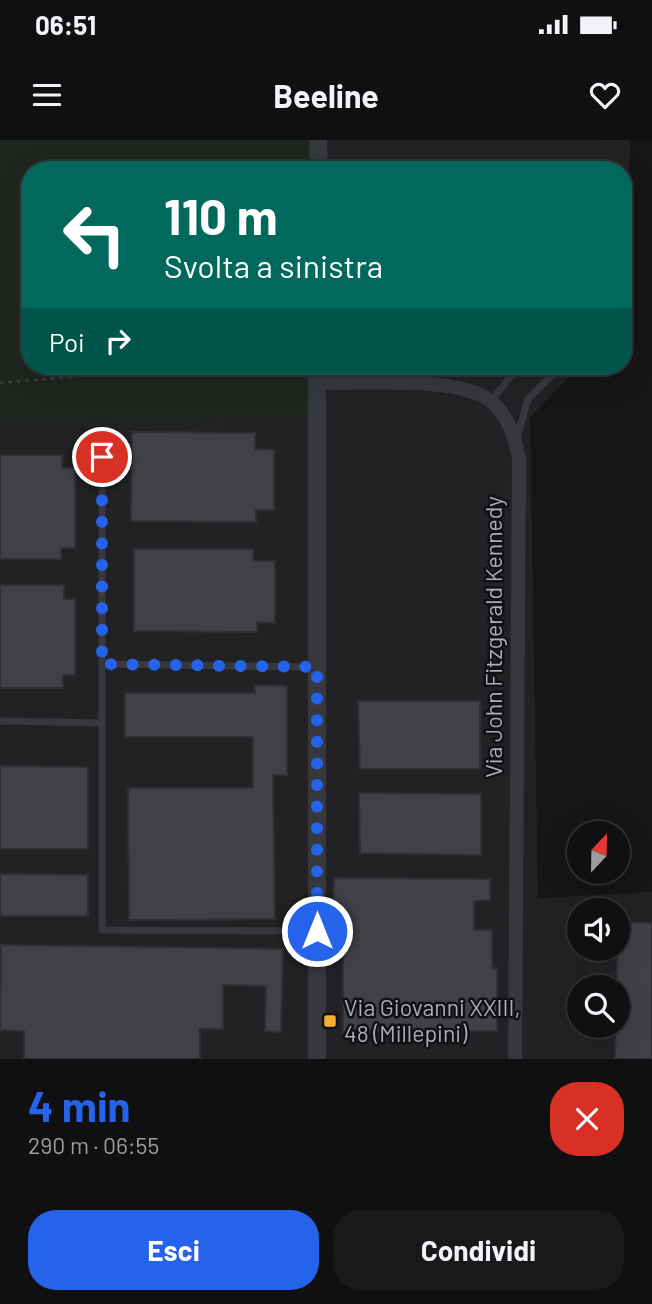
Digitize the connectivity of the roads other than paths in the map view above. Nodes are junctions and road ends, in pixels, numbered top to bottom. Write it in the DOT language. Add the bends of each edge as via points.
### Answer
graph roads {
  1 [pos="318,140"];
  2 [pos="319,161"];
  3 [pos="317,375"];
  4 [pos="329,375"];
  5 [pos="512,375"];
  6 [pos="552,375"];
  7 [pos="491,401"];
  8 [pos="102,430"];
  9 [pos="516,442"];
  10 [pos="102,664"];
  11 [pos="317,667"];
  12 [pos="0,721"];
  13 [pos="102,723"];
  14 [pos="317,931"];
  15 [pos="317,1059"];
  16 [pos="515,1059"];
  1 -- 2 [label="street"];
  3 -- 11 [label="street"];
  4 -- 7 [label="street" via="445,385 472,390"];
  5 -- 7 [label="lane"];
  6 -- 9 [label="lane" via="528,399"];
  7 -- 9 [label="street, Via John Fitzgerald Kennedy"];
  8 -- 10 [label="lane"];
  9 -- 16 [label="street, Via John Fitzgerald Kennedy"];
  10 -- 11 [label="lane"];
  10 -- 13 [label="lane"];
  11 -- 14 [label="street"];
  12 -- 13 [label="lane"];
  13 -- 14 [label="lane" via="102,930"];
  14 -- 15 [label="street"];
}
